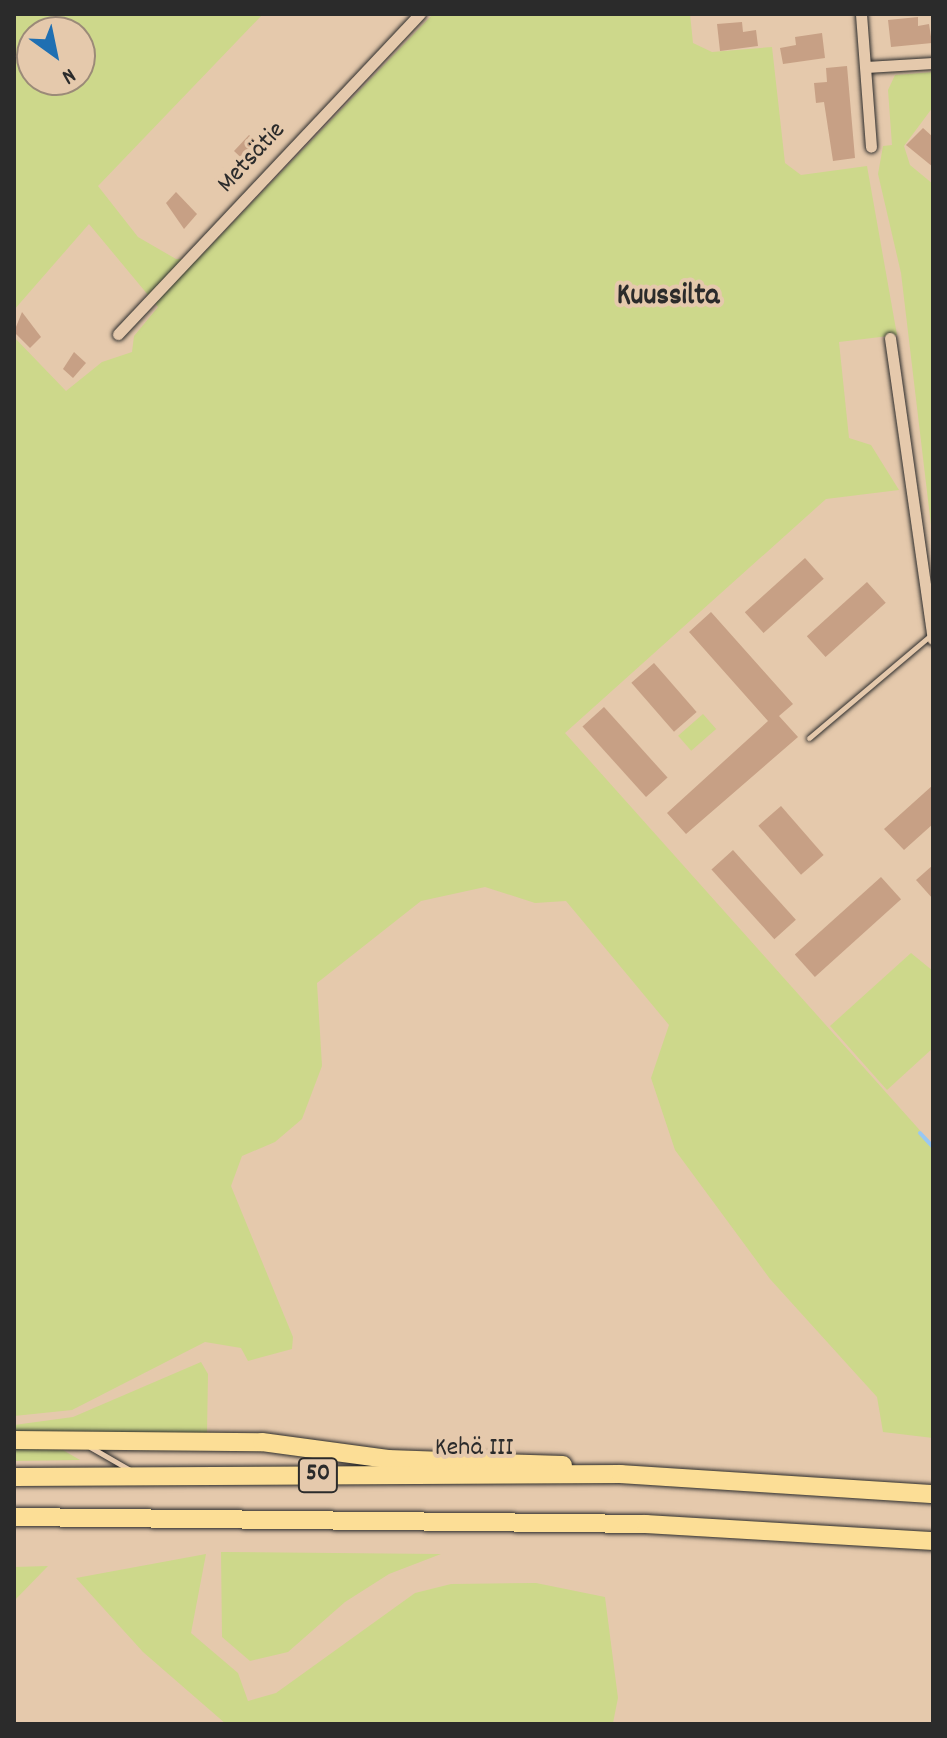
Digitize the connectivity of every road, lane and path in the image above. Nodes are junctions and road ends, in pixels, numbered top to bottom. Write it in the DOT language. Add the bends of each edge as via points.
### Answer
graph roads {
  1 [pos="420,14"];
  2 [pos="861,14"];
  3 [pos="933,63"];
  4 [pos="866,67"];
  5 [pos="871,147"];
  6 [pos="118,334"];
  7 [pos="890,338"];
  8 [pos="932,637"];
  9 [pos="809,738"];
  10 [pos="14,1440"];
  11 [pos="79,1441"];
  12 [pos="621,1474"];
  13 [pos="141,1476"];
  14 [pos="14,1477"];
  15 [pos="933,1494"];
  16 [pos="14,1517"];
  17 [pos="933,1541"];
  1 -- 6 [label="street, Metsätie"];
  2 -- 4 [label="street"];
  3 -- 4 [label="street"];
  4 -- 5 [label="street"];
  7 -- 8 [label="street"];
  8 -- 9 [label="lane"];
  10 -- 11 [label="highway"];
  11 -- 12 [label="highway" via="262,1442 332,1455 527,1460"];
  11 -- 13 [label="lane"];
  12 -- 13 [label="highway, Kehä III / 50"];
  12 -- 15 [label="highway, Kehä III / 50"];
  13 -- 14 [label="highway, Kehä III / 50"];
  16 -- 17 [label="highway, 50" via="646,1524"];
}
